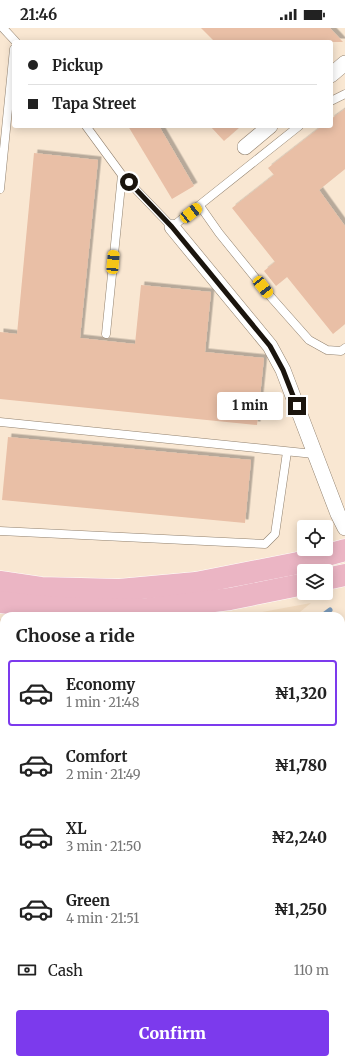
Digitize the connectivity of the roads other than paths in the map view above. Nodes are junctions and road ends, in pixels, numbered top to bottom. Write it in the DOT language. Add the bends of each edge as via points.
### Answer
graph roads {
  1 [pos="2,28"];
  2 [pos="12,40"];
  3 [pos="345,63"];
  4 [pos="12,72"];
  5 [pos="333,73"];
  6 [pos="345,94"];
  7 [pos="333,99"];
  8 [pos="88,128"];
  9 [pos="268,128"];
  10 [pos="297,128"];
  11 [pos="245,147"];
  12 [pos="122,174"];
  13 [pos="0,190"];
  14 [pos="200,206"];
  15 [pos="172,227"];
  16 [pos="106,334"];
  17 [pos="345,348"];
  18 [pos="0,422"];
  19 [pos="287,452"];
  20 [pos="314,454"];
  21 [pos="345,528"];
  22 [pos="0,531"];
  23 [pos="345,550"];
  24 [pos="345,575"];
  25 [pos="333,578"];
  26 [pos="0,582"];
  27 [pos="297,585"];
  28 [pos="0,602"];
  1 -- 2 [label="lane"];
  3 -- 5 [label="street"];
  4 -- 13 [label="lane"];
  6 -- 7 [label="lane"];
  8 -- 12 [label="lane"];
  9 -- 11 [label="street"];
  10 -- 14 [label="lane"];
  12 -- 15 [label="lane"];
  12 -- 16 [label="lane"];
  14 -- 15 [label="lane"];
  14 -- 17 [label="lane" via="270,296 309,340 327,350 341,351"];
  15 -- 20 [label="street" via="270,346 283,370"];
  18 -- 19 [label="lane"];
  19 -- 20 [label="lane"];
  19 -- 22 [label="lane" via="275,534 265,544"];
  20 -- 21 [label="street"];
  23 -- 26 [label="main road" via="298,563 196,582 118,590 41,588"];
  24 -- 25 [label="main road"];
  27 -- 28 [label="main road" via="230,599 141,610 80,610"];
}
